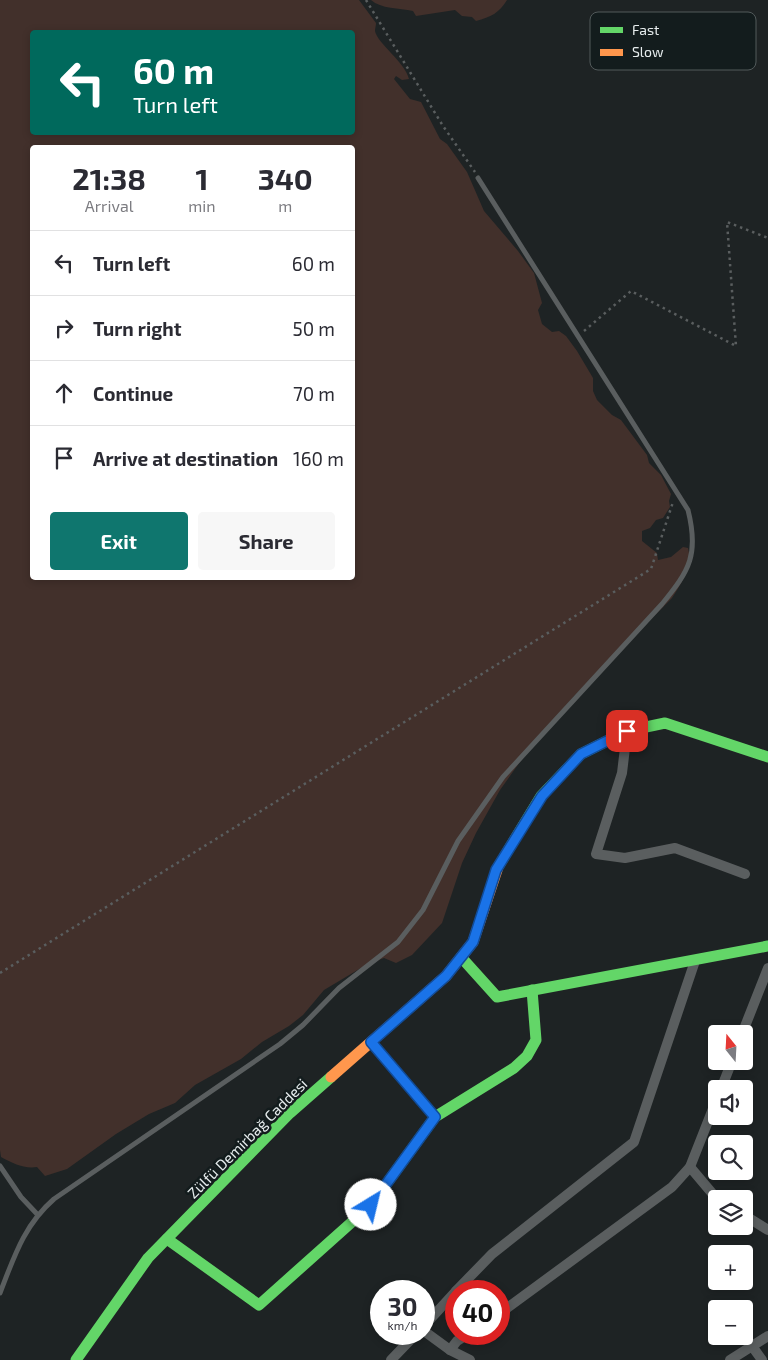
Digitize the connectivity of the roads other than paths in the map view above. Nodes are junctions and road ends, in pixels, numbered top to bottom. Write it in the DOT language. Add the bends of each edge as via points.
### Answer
graph roads {
  1 [pos="478,178"];
  2 [pos="627,731"];
  3 [pos="768,757"];
  4 [pos="745,874"];
  5 [pos="768,946"];
  6 [pos="461,957"];
  7 [pos="695,961"];
  8 [pos="768,968"];
  9 [pos="532,990"];
  10 [pos="746,1025"];
  11 [pos="371,1042"];
  12 [pos="435,1117"];
  13 [pos="708,1121"];
  14 [pos="0,1166"];
  15 [pos="690,1167"];
  16 [pos="709,1190"];
  17 [pos="37,1214"];
  18 [pos="753,1221"];
  19 [pos="768,1230"];
  20 [pos="167,1239"];
  21 [pos="467,1280"];
  22 [pos="0,1294"];
  23 [pos="445,1303"];
  24 [pos="510,1306"];
  25 [pos="435,1314"];
  26 [pos="768,1336"];
  27 [pos="435,1339"];
  28 [pos="405,1345"];
  29 [pos="454,1345"];
  30 [pos="752,1346"];
  31 [pos="450,1350"];
  32 [pos="76,1360"];
  33 [pos="391,1360"];
  34 [pos="470,1360"];
  35 [pos="730,1360"];
  36 [pos="762,1360"];
  1 -- 17 [label="lane" via="688,510 694,545 681,580 503,778 458,841 423,910 398,942 339,988 304,1025 280,1044 69,1186"];
  2 -- 3 [label="street, Zülfü Demirbağ Caddesi" via="665,723"];
  2 -- 4 [label="street" via="622,773 596,854 625,858 675,848"];
  2 -- 6 [label="street, Zülfü Demirbağ Caddesi" via="581,754 542,796 496,870 473,942"];
  5 -- 7 [label="street"];
  6 -- 9 [label="street" via="497,997"];
  6 -- 11 [label="street, Zülfü Demirbağ Caddesi" via="446,976"];
  7 -- 9 [label="street"];
  7 -- 21 [label="street" via="634,1142 492,1254"];
  8 -- 10 [label="street"];
  9 -- 12 [label="street" via="536,1040 527,1056 514,1068"];
  11 -- 12 [label="street"];
  11 -- 20 [label="street, Zülfü Demirbağ Caddesi" via="290,1113"];
  12 -- 20 [label="street" via="371,1205 259,1304"];
  13 -- 15 [label="street"];
  14 -- 17 [label="lane"];
  15 -- 16 [label="street"];
  15 -- 24 [label="street" via="672,1187"];
  17 -- 22 [label="lane" via="17,1251"];
  18 -- 19 [label="street"];
  20 -- 32 [label="street, Zülfü Demirbağ Caddesi" via="148,1258"];
  23 -- 25 [label="street"];
  26 -- 30 [label="street"];
  27 -- 31 [label="street"];
  28 -- 33 [label="street"];
  29 -- 31 [label="street"];
  30 -- 35 [label="street"];
  30 -- 36 [label="street"];
  31 -- 34 [label="street"];
}
